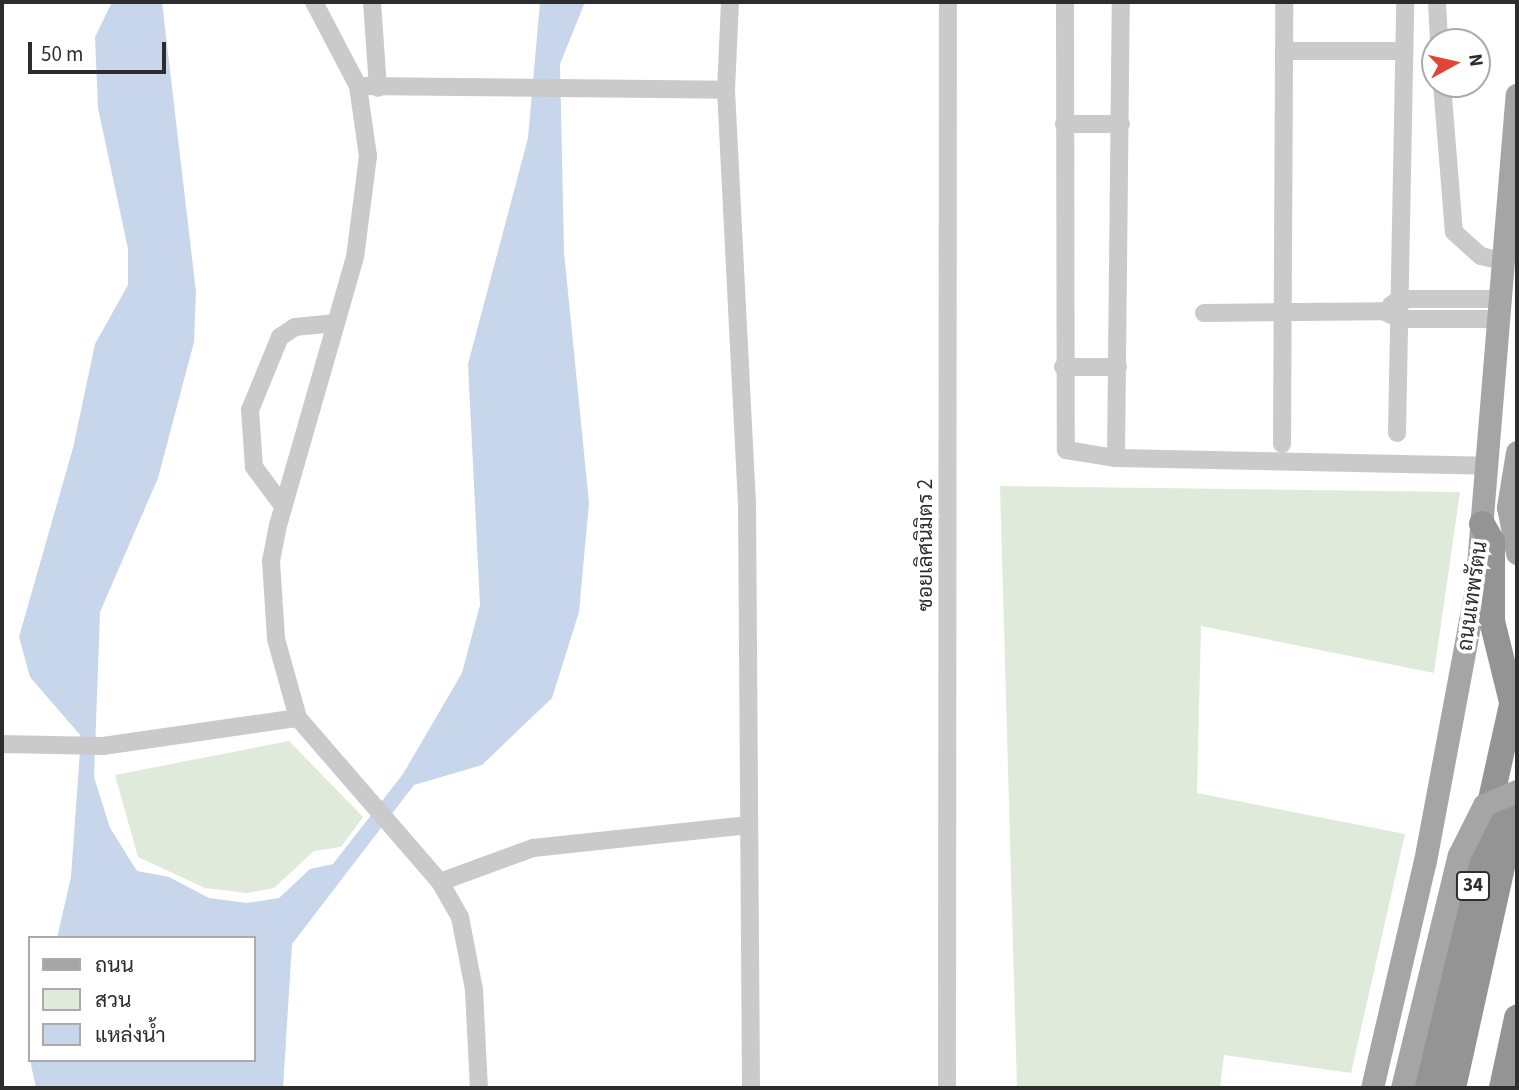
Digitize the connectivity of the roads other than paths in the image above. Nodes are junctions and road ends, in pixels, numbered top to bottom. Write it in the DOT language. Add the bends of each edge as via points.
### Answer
graph roads {
  1 [pos="314,2"];
  2 [pos="372,2"];
  3 [pos="730,2"];
  4 [pos="948,2"];
  5 [pos="1065,2"];
  6 [pos="1121,2"];
  7 [pos="1284,2"];
  8 [pos="1405,2"];
  9 [pos="1437,2"];
  10 [pos="1438,28"];
  11 [pos="1284,51"];
  12 [pos="1404,51"];
  13 [pos="358,86"];
  14 [pos="378,88"];
  15 [pos="726,90"];
  16 [pos="1517,95"];
  17 [pos="1443,98"];
  18 [pos="1064,124"];
  19 [pos="1121,124"];
  20 [pos="1505,262"];
  21 [pos="1400,299"];
  22 [pos="1501,309"];
  23 [pos="1383,311"];
  24 [pos="1204,313"];
  25 [pos="1283,314"];
  26 [pos="1400,320"];
  27 [pos="336,323"];
  28 [pos="1063,367"];
  29 [pos="1118,367"];
  30 [pos="1397,433"];
  31 [pos="1282,443"];
  32 [pos="1517,452"];
  33 [pos="1116,458"];
  34 [pos="1487,466"];
  35 [pos="283,506"];
  36 [pos="1482,524"];
  37 [pos="1517,553"];
  38 [pos="1515,693"];
  39 [pos="298,718"];
  40 [pos="2,744"];
  41 [pos="1517,791"];
  42 [pos="1517,800"];
  43 [pos="750,825"];
  44 [pos="440,881"];
  45 [pos="1517,882"];
  46 [pos="1517,1018"];
  47 [pos="1517,1082"];
  48 [pos="479,1088"];
  49 [pos="751,1088"];
  50 [pos="947,1088"];
  51 [pos="1372,1088"];
  52 [pos="1402,1088"];
  53 [pos="1427,1088"];
  54 [pos="1453,1088"];
  55 [pos="1472,1088"];
  56 [pos="1502,1088"];
  57 [pos="1516,1088"];
  1 -- 13 [label="street"];
  2 -- 14 [label="street"];
  3 -- 15 [label="street"];
  4 -- 50 [label="street, ซอยเลิศนิมิตร 2"];
  5 -- 18 [label="street"];
  6 -- 19 [label="street"];
  7 -- 11 [label="street"];
  8 -- 12 [label="street"];
  9 -- 10 [label="street"];
  11 -- 12 [label="street"];
  11 -- 25 [label="street"];
  12 -- 21 [label="street"];
  13 -- 14 [label="street"];
  13 -- 27 [label="street" via="368,156 364,203"];
  14 -- 15 [label="street"];
  15 -- 43 [label="street" via="747,501"];
  16 -- 20 [label="main road, ถนนเทพรัตน / 34"];
  17 -- 20 [label="street" via="1454,232 1481,256"];
  18 -- 19 [label="street"];
  18 -- 28 [label="street"];
  19 -- 29 [label="street"];
  20 -- 22 [label="main road, ถนนเทพรัตน / 34"];
  21 -- 22 [label="street"];
  21 -- 23 [label="street"];
  21 -- 26 [label="street"];
  22 -- 26 [label="street"];
  22 -- 34 [label="main road, ถนนเทพรัตน / 34"];
  23 -- 25 [label="street"];
  23 -- 26 [label="street"];
  24 -- 25 [label="street"];
  25 -- 31 [label="street"];
  26 -- 30 [label="street"];
  27 -- 35 [label="street"];
  27 -- 35 [label="street" via="286,331 250,410 254,467"];
  28 -- 29 [label="street"];
  28 -- 33 [label="street" via="1066,450"];
  29 -- 33 [label="street"];
  32 -- 37 [label="main road" via="1508,507"];
  33 -- 34 [label="street"];
  34 -- 36 [label="main road, ถนนเทพรัตน / 34"];
  35 -- 39 [label="street" via="271,561 271,603"];
  36 -- 38 [label="highway" via="1493,542 1493,621"];
  36 -- 51 [label="main road, ถนนเทพรัตน / 34" via="1476,589 1425,861"];
  38 -- 53 [label="highway, 34"];
  39 -- 40 [label="street" via="103,746"];
  39 -- 44 [label="street"];
  41 -- 52 [label="main road, bridge" via="1483,806 1459,855"];
  42 -- 54 [label="highway"];
  43 -- 44 [label="street" via="533,848"];
  43 -- 49 [label="street"];
  44 -- 48 [label="street" via="460,917 469,955"];
  45 -- 55 [label="highway"];
  46 -- 56 [label="highway"];
  47 -- 57 [label="highway"];
}
